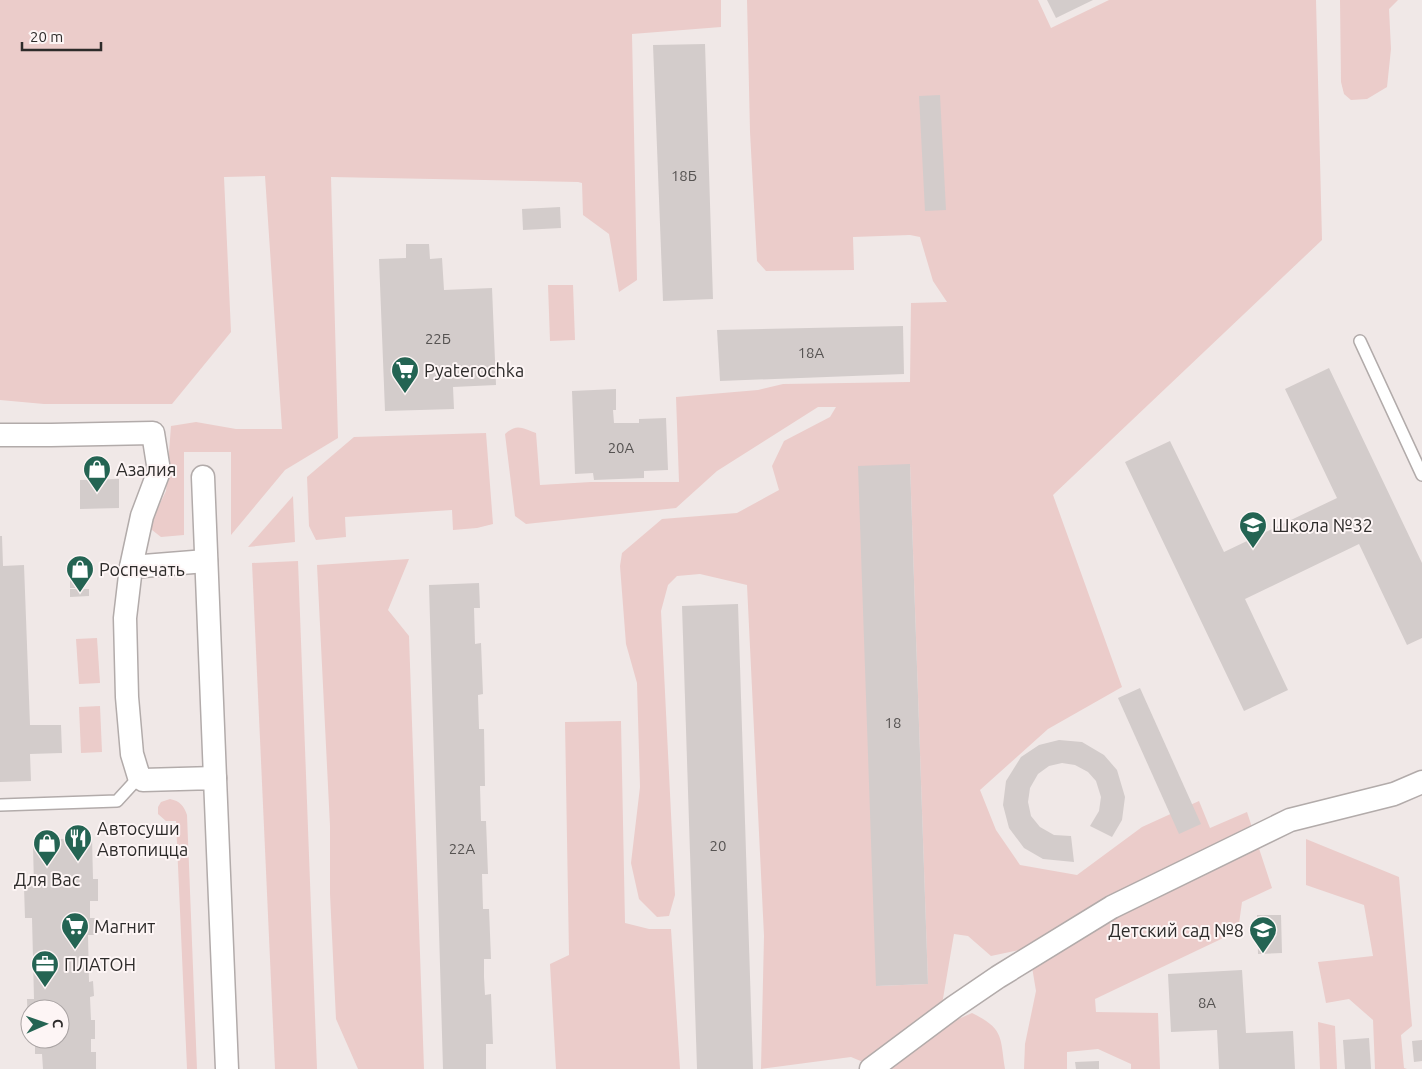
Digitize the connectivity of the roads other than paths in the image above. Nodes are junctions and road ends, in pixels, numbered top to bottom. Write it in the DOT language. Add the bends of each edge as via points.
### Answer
graph roads {
  1 [pos="1360,341"];
  2 [pos="0,435"];
  3 [pos="1422,476"];
  4 [pos="203,477"];
  5 [pos="206,561"];
  6 [pos="132,567"];
  7 [pos="139,777"];
  8 [pos="215,778"];
  9 [pos="1422,782"];
  10 [pos="0,805"];
  11 [pos="227,1069"];
  12 [pos="871,1069"];
  1 -- 3 [label="lane"];
  2 -- 6 [label="street" via="153,433 159,471 142,516"];
  4 -- 5 [label="street"];
  5 -- 6 [label="street"];
  5 -- 8 [label="street"];
  6 -- 7 [label="street" via="125,618 127,697 132,754"];
  7 -- 8 [label="street" via="143,780"];
  7 -- 10 [label="lane" via="117,801"];
  8 -- 11 [label="street"];
  9 -- 12 [label="street" via="1394,794 1290,820 1112,907 998,977"];
}
